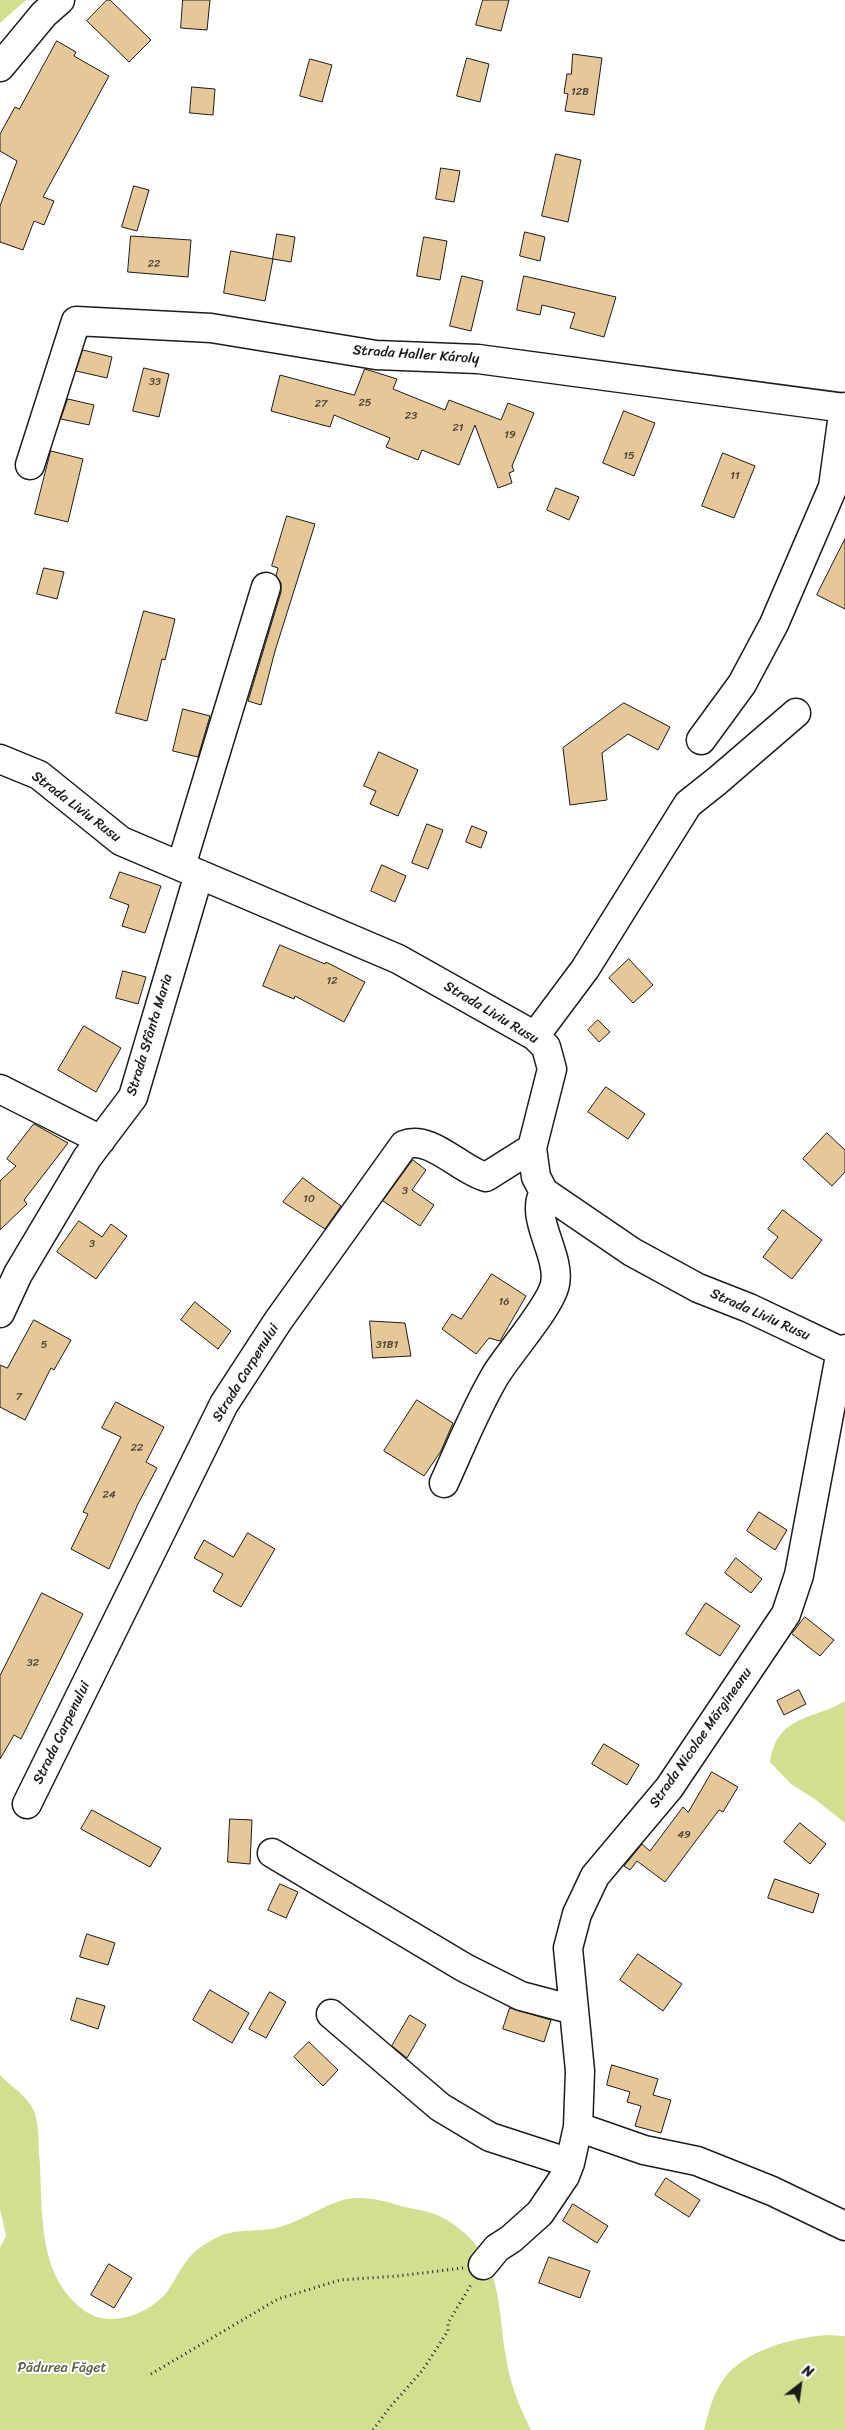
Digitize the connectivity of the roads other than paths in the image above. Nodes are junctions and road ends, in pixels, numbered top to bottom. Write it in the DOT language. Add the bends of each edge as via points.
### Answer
graph roads {
  1 [pos="60,0"];
  2 [pos="0,67"];
  3 [pos="844,408"];
  4 [pos="30,465"];
  5 [pos="266,587"];
  6 [pos="796,713"];
  7 [pos="701,740"];
  8 [pos="0,760"];
  9 [pos="190,870"];
  10 [pos="535,1036"];
  11 [pos="0,1089"];
  12 [pos="101,1140"];
  13 [pos="532,1148"];
  14 [pos="544,1192"];
  15 [pos="0,1313"];
  16 [pos="844,1350"];
  17 [pos="444,1483"];
  18 [pos="27,1804"];
  19 [pos="272,1853"];
  20 [pos="574,2010"];
  21 [pos="332,2014"];
  22 [pos="578,2127"];
  23 [pos="570,2163"];
  24 [pos="845,2226"];
  25 [pos="483,2265"];
  1 -- 2 [label="street" via="44,14"];
  3 -- 4 [label="street, Strada Haller Károly" via="478,359 376,355 211,328 76,321"];
  3 -- 7 [label="street" via="833,487 769,632 742,684"];
  5 -- 9 [label="street, Strada Sfânta Maria"];
  6 -- 10 [label="street" via="688,804 584,968"];
  8 -- 9 [label="street, Strada Liviu Rusu" via="39,775 121,841"];
  9 -- 10 [label="street, Strada Liviu Rusu" via="398,959"];
  9 -- 12 [label="street, Strada Sfânta Maria" via="133,1097"];
  10 -- 13 [label="street, Strada Liviu Rusu" via="546,1047 552,1069"];
  11 -- 12 [label="street"];
  12 -- 15 [label="street, Strada Sfânta Maria" via="18,1274"];
  13 -- 14 [label="street, Strada Liviu Rusu" via="536,1177"];
  13 -- 18 [label="street, Strada Carpenului" via="486,1177 474,1174 424,1143 413,1141 404,1145 278,1321 224,1404"];
  14 -- 16 [label="street, Strada Liviu Rusu" via="632,1252 689,1283"];
  14 -- 17 [label="street" via="539,1204 552,1251 555,1284 543,1307 494,1376"];
  16 -- 20 [label="street, Strada Nicolae Mărgineanu" via="831,1398 799,1575 786,1614 669,1788 595,1876 577,1914 568,1948"];
  19 -- 20 [label="street" via="465,1968 521,1996"];
  20 -- 22 [label="street, Strada Nicolae Mărgineanu" via="580,2071"];
  21 -- 23 [label="street" via="440,2107 490,2138"];
  22 -- 23 [label="street, Strada Nicolae Mărgineanu"];
  22 -- 24 [label="street" via="644,2150 697,2161 772,2191"];
  23 -- 25 [label="street, Strada Nicolae Mărgineanu" via="565,2176 540,2212 497,2248"];
}
